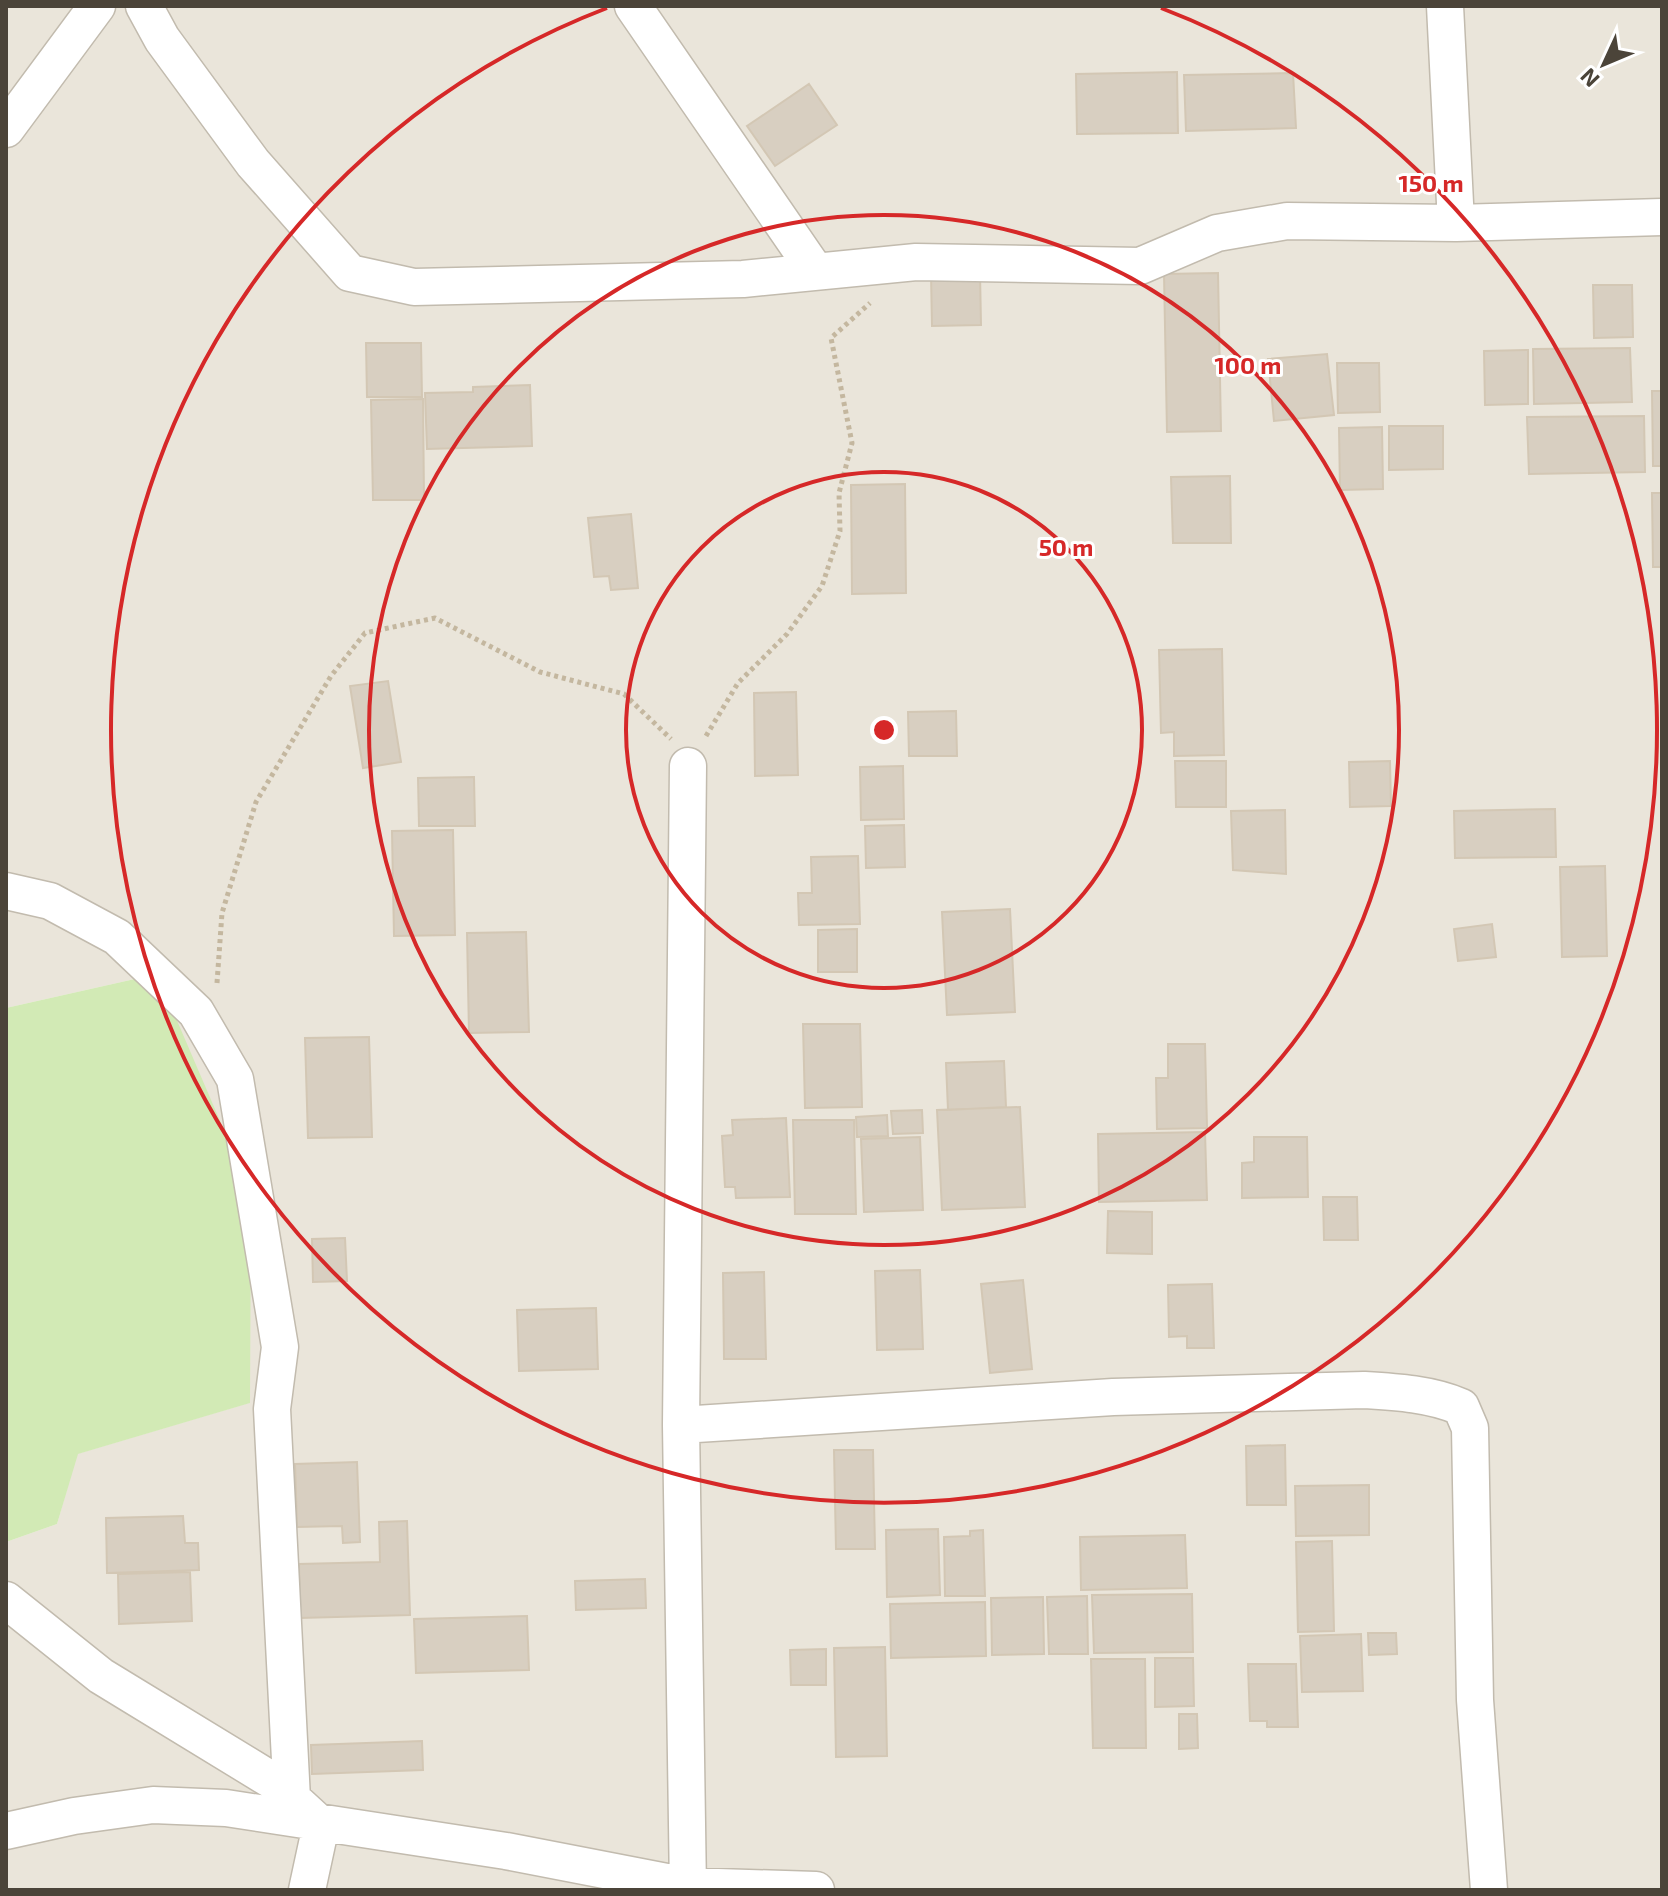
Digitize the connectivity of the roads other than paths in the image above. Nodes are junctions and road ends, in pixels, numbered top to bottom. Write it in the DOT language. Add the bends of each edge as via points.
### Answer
graph roads {
  1 [pos="97,6"];
  2 [pos="144,6"];
  3 [pos="633,6"];
  4 [pos="1445,6"];
  5 [pos="6,129"];
  6 [pos="1662,217"];
  7 [pos="1456,223"];
  8 [pos="816,272"];
  9 [pos="688,766"];
  10 [pos="6,891"];
  11 [pos="681,1425"];
  12 [pos="6,1600"];
  13 [pos="292,1799"];
  14 [pos="321,1825"];
  15 [pos="6,1831"];
  16 [pos="687,1888"];
  17 [pos="307,1890"];
  18 [pos="816,1890"];
  19 [pos="1489,1890"];
  1 -- 5 [label="street"];
  2 -- 8 [label="street" via="162,39 253,163 350,273 414,287 743,279"];
  3 -- 8 [label="street"];
  4 -- 7 [label="street"];
  6 -- 7 [label="street"];
  7 -- 8 [label="street" via="1287,221 1217,233 1140,266 916,262"];
  9 -- 11 [label="street"];
  10 -- 13 [label="street" via="50,901 117,937 196,1012 235,1079 280,1347 272,1409"];
  11 -- 16 [label="street"];
  11 -- 19 [label="street" via="1113,1397 1364,1390 1446,1400 1461,1407 1470,1428 1475,1700"];
  12 -- 13 [label="street" via="101,1676 273,1781"];
  13 -- 14 [label="street"];
  14 -- 15 [label="street" via="226,1808 153,1805"];
  14 -- 16 [label="street" via="506,1851"];
  14 -- 17 [label="street"];
  16 -- 18 [label="street"];
}
